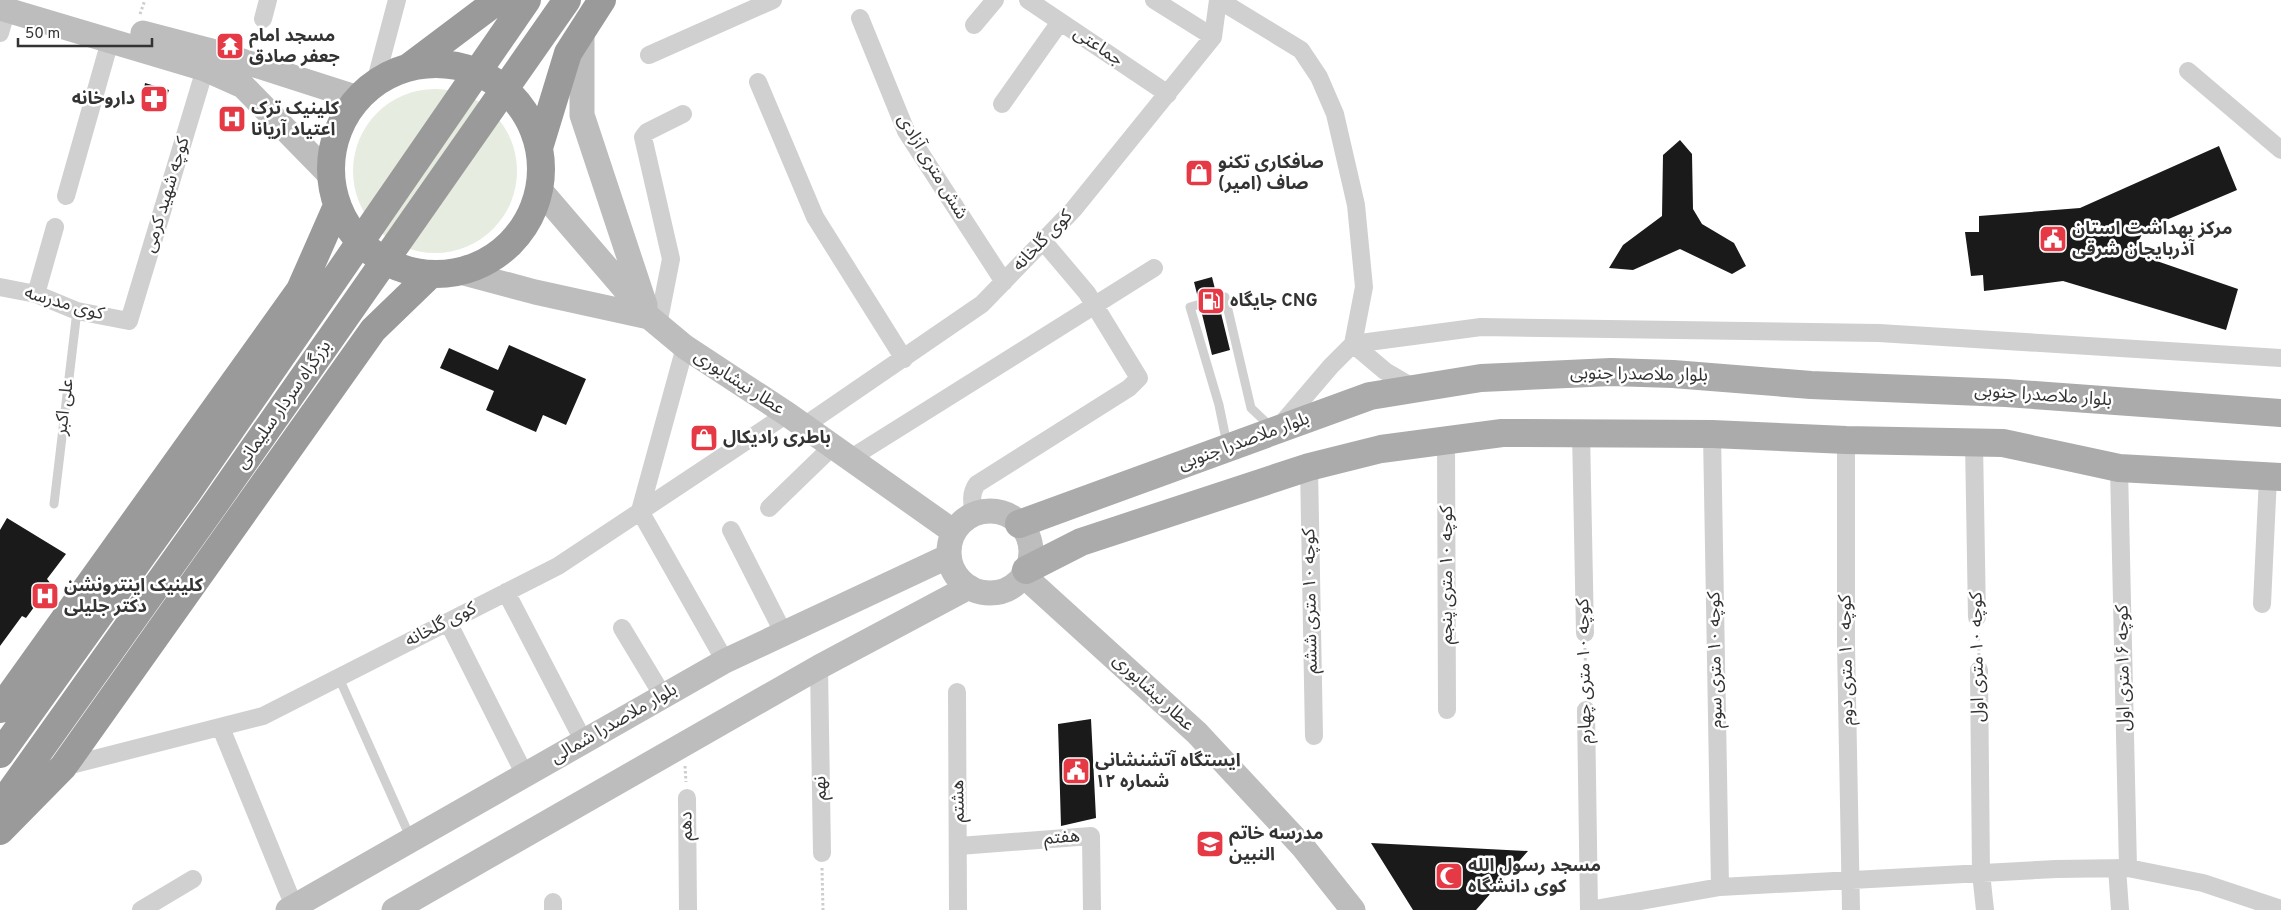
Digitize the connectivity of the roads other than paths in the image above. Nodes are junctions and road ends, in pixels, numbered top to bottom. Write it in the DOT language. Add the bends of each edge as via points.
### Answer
graph roads {
  1 [pos="268,0"];
  2 [pos="397,0"];
  3 [pos="498,0"];
  4 [pos="527,0"];
  5 [pos="567,0"];
  6 [pos="602,0"];
  7 [pos="773,0"];
  8 [pos="994,0"];
  9 [pos="1028,0"];
  10 [pos="1154,0"];
  11 [pos="1219,0"];
  12 [pos="10,6"];
  13 [pos="860,18"];
  14 [pos="263,19"];
  15 [pos="1060,22"];
  16 [pos="974,24"];
  17 [pos="0,33"];
  18 [pos="1213,37"];
  19 [pos="110,41"];
  20 [pos="575,43"];
  21 [pos="649,55"];
  22 [pos="409,67"];
  23 [pos="205,69"];
  24 [pos="2188,72"];
  25 [pos="758,82"];
  26 [pos="367,90"];
  27 [pos="1168,94"];
  28 [pos="1002,104"];
  29 [pos="683,114"];
  30 [pos="539,148"];
  31 [pos="2281,150"];
  32 [pos="331,176"];
  33 [pos="539,189"];
  34 [pos="66,196"];
  35 [pos="337,206"];
  36 [pos="55,227"];
  37 [pos="1043,241"];
  38 [pos="1154,268"];
  39 [pos="460,272"];
  40 [pos="430,274"];
  41 [pos="1004,282"];
  42 [pos="0,286"];
  43 [pos="300,290"];
  44 [pos="36,294"];
  45 [pos="1094,305"];
  46 [pos="77,311"];
  47 [pos="129,321"];
  48 [pos="654,321"];
  49 [pos="373,330"];
  50 [pos="1353,344"];
  51 [pos="684,346"];
  52 [pos="2281,358"];
  53 [pos="904,359"];
  54 [pos="1414,388"];
  55 [pos="2281,413"];
  56 [pos="796,420"];
  57 [pos="1275,431"];
  58 [pos="1581,432"];
  59 [pos="1712,434"];
  60 [pos="1446,439"];
  61 [pos="1846,440"];
  62 [pos="1974,442"];
  63 [pos="1227,448"];
  64 [pos="842,452"];
  65 [pos="1309,467"];
  66 [pos="2119,468"];
  67 [pos="2274,477"];
  68 [pos="54,504"];
  69 [pos="768,508"];
  70 [pos="640,511"];
  71 [pos="974,514"];
  72 [pos="1020,524"];
  73 [pos="731,530"];
  74 [pos="954,532"];
  75 [pos="949,556"];
  76 [pos="1025,573"];
  77 [pos="969,587"];
  78 [pos="506,592"];
  79 [pos="2262,604"];
  80 [pos="1977,617"];
  81 [pos="448,622"];
  82 [pos="622,628"];
  83 [pos="783,632"];
  84 [pos="1585,633"];
  85 [pos="725,660"];
  86 [pos="818,667"];
  87 [pos="1979,670"];
  88 [pos="339,678"];
  89 [pos="957,692"];
  90 [pos="663,696"];
  91 [pos="0,709"];
  92 [pos="1447,710"];
  93 [pos="1586,710"];
  94 [pos="221,728"];
  95 [pos="1314,736"];
  96 [pos="584,742"];
  97 [pos="0,754"];
  98 [pos="63,767"];
  99 [pos="524,775"];
  100 [pos="687,798"];
  101 [pos="0,810"];
  102 [pos="0,831"];
  103 [pos="412,840"];
  104 [pos="959,846"];
  105 [pos="822,852"];
  106 [pos="2123,868"];
  107 [pos="1981,873"];
  108 [pos="194,879"];
  109 [pos="1850,880"];
  110 [pos="1720,887"];
  111 [pos="2251,904"];
  112 [pos="291,908"];
  113 [pos="2280,909"];
  114 [pos="141,910"];
  115 [pos="394,910"];
  116 [pos="688,910"];
  117 [pos="958,910"];
  118 [pos="1092,910"];
  119 [pos="1353,910"];
  120 [pos="1589,910"];
  121 [pos="1851,910"];
  122 [pos="1985,910"];
  123 [pos="2120,910"];
  1 -- 14 [label="street"];
  2 -- 26 [label="street"];
  3 -- 20 [label="highway" via="506,24 524,44 550,55"];
  3 -- 22 [label="highway"];
  4 -- 97 [label="highway, بزرگراه سردار سلیمانی" via="187,493"];
  5 -- 101 [label="highway, بزرگراه سردار سلیمانی" via="8,794"];
  6 -- 20 [label="highway"];
  7 -- 21 [label="street"];
  8 -- 16 [label="street"];
  9 -- 15 [label="street, جماعتی"];
  10 -- 18 [label="street"];
  11 -- 18 [label="street"];
  11 -- 50 [label="street" via="1301,50 1319,77 1335,114 1356,205 1364,287"];
  12 -- 17 [label="street"];
  12 -- 19 [label="main road"];
  12 -- 26 [label="main road" via="208,50"];
  13 -- 41 [label="street, شش متری آزادی" via="906,131"];
  15 -- 27 [label="street, جماعتی"];
  15 -- 28 [label="street"];
  18 -- 27 [label="street, کوی گلخانه"];
  19 -- 23 [label="main road"];
  19 -- 34 [label="street"];
  20 -- 30 [label="highway"];
  20 -- 48 [label="main road" via="582,115"];
  22 -- 26 [label="highway"];
  22 -- 30 [label="highway" via="438,63 466,68 492,79 514,97 530,121"];
  23 -- 32 [label="main road" via="243,86"];
  23 -- 47 [label="street, کوچه شهید کرمی"];
  24 -- 31 [label="street"];
  25 -- 53 [label="street" via="815,217"];
  26 -- 32 [label="highway" via="342,121 333,147"];
  27 -- 37 [label="street, کوی گلخانه" via="1073,210"];
  29 -- 48 [label="street" via="643,137 670,260"];
  30 -- 33 [label="highway"];
  32 -- 35 [label="highway"];
  33 -- 39 [label="highway" via="529,218 511,242 488,261"];
  33 -- 48 [label="main road, عطار نیشابوری"];
  35 -- 40 [label="highway" via="352,233 373,254 400,269"];
  35 -- 43 [label="highway"];
  36 -- 44 [label="street"];
  37 -- 41 [label="street, کوی گلخانه"];
  37 -- 45 [label="street"];
  38 -- 45 [label="street"];
  39 -- 40 [label="highway"];
  39 -- 48 [label="main road, عطار نیشابوری"];
  40 -- 49 [label="highway"];
  41 -- 53 [label="street, کوی گلخانه" via="982,304"];
  42 -- 44 [label="street, کوی مدرسه"];
  43 -- 49 [label="highway" via="324,286 349,295 368,315"];
  43 -- 91 [label="highway"];
  44 -- 46 [label="street, کوی مدرسه"];
  45 -- 64 [label="street"];
  45 -- 71 [label="street" via="1139,378 1130,388 977,484 971,499"];
  46 -- 47 [label="street, کوی مدرسه"];
  46 -- 68 [label="lane, علی اکبر"];
  48 -- 51 [label="main road, عطار نیشابوری"];
  49 -- 98 [label="highway"];
  50 -- 52 [label="street" via="1481,327 1511,327 1879,333"];
  50 -- 54 [label="street" via="1385,371"];
  50 -- 57 [label="street"];
  51 -- 56 [label="main road, عطار نیشابوری"];
  51 -- 70 [label="street"];
  53 -- 56 [label="street, کوی گلخانه"];
  54 -- 55 [label="main road, بلوار ملاصدرا جنوبی" via="1520,374 1628,373 2006,393"];
  54 -- 57 [label="main road, بلوار ملاصدرا جنوبی" via="1370,396"];
  56 -- 64 [label="main road, عطار نیشابوری"];
  56 -- 70 [label="street, کوی گلخانه"];
  57 -- 63 [label="main road, بلوار ملاصدرا جنوبی"];
  57 -- 63 [label="lane" via="1251,408 1225,297 1190,307 1219,405"];
  58 -- 59 [label="main road"];
  58 -- 60 [label="main road" via="1502,433"];
  58 -- 84 [label="street, کوچه ۱۰ متری چهارم"];
  59 -- 61 [label="main road"];
  59 -- 110 [label="street, کوچه ۱۰ متری سوم"];
  60 -- 65 [label="main road"];
  60 -- 92 [label="street, کوچه ۱۰ متری پنجم"];
  61 -- 62 [label="main road"];
  61 -- 109 [label="street, کوچه ۱۰ متری دوم"];
  62 -- 66 [label="main road" via="2003,443"];
  62 -- 80 [label="street, کوچه ۱۰ متری اول"];
  63 -- 72 [label="main road, بلوار ملاصدرا جنوبی"];
  64 -- 69 [label="street"];
  64 -- 74 [label="main road, عطار نیشابوری"];
  65 -- 76 [label="main road" via="1081,542"];
  65 -- 95 [label="street, کوچه ۱۰ متری ششم"];
  66 -- 67 [label="main road"];
  66 -- 106 [label="street, کوچه ۱۶متری اول"];
  67 -- 79 [label="street"];
  70 -- 78 [label="street, کوی گلخانه" via="558,566"];
  70 -- 85 [label="street"];
  71 -- 72 [label="main road" via="998,512"];
  71 -- 74 [label="main road"];
  72 -- 76 [label="main road" via="1030,548"];
  73 -- 83 [label="street"];
  74 -- 75 [label="main road"];
  75 -- 77 [label="main road" via="955,574"];
  75 -- 83 [label="main road, بلوار ملاصدرا شمالی"];
  76 -- 77 [label="main road" via="1011,587 998,592 981,592"];
  76 -- 119 [label="main road, عطار نیشابوری" via="1197,733 1303,847"];
  77 -- 86 [label="main road"];
  78 -- 81 [label="street, کوی گلخانه"];
  78 -- 96 [label="street"];
  81 -- 88 [label="street, کوی گلخانه"];
  81 -- 99 [label="street"];
  82 -- 90 [label="street"];
  83 -- 85 [label="main road, بلوار ملاصدرا شمالی"];
  85 -- 90 [label="main road, بلوار ملاصدرا شمالی"];
  86 -- 105 [label="street, نهم"];
  86 -- 115 [label="main road"];
  87 -- 107 [label="street, کوچه ۱۰ متری اول"];
  88 -- 94 [label="street, کوی گلخانه" via="263,716"];
  88 -- 103 [label="lane"];
  89 -- 104 [label="street, هشتم"];
  90 -- 96 [label="main road, بلوار ملاصدرا شمالی"];
  93 -- 120 [label="street, کوچه ۱۰ متری چهارم"];
  94 -- 98 [label="street, کوی گلخانه"];
  94 -- 112 [label="street"];
  96 -- 99 [label="main road, بلوار ملاصدرا شمالی"];
  98 -- 102 [label="highway"];
  99 -- 103 [label="main road, بلوار ملاصدرا شمالی"];
  100 -- 116 [label="street, دهم"];
  103 -- 112 [label="main road, بلوار ملاصدرا شمالی"];
  104 -- 117 [label="street, هشتم"];
  104 -- 118 [label="street, هفتم" via="1091,836"];
  106 -- 107 [label="street"];
  106 -- 111 [label="street" via="2203,883"];
  106 -- 123 [label="street, کوچه ۱۶متری اول"];
  107 -- 109 [label="street"];
  107 -- 122 [label="street, کوچه ۱۰ متری اول"];
  108 -- 114 [label="street"];
  109 -- 110 [label="street"];
  109 -- 121 [label="street, کوچه ۱۰ متری دوم"];
  110 -- 120 [label="street"];
  111 -- 113 [label="street"];
}
